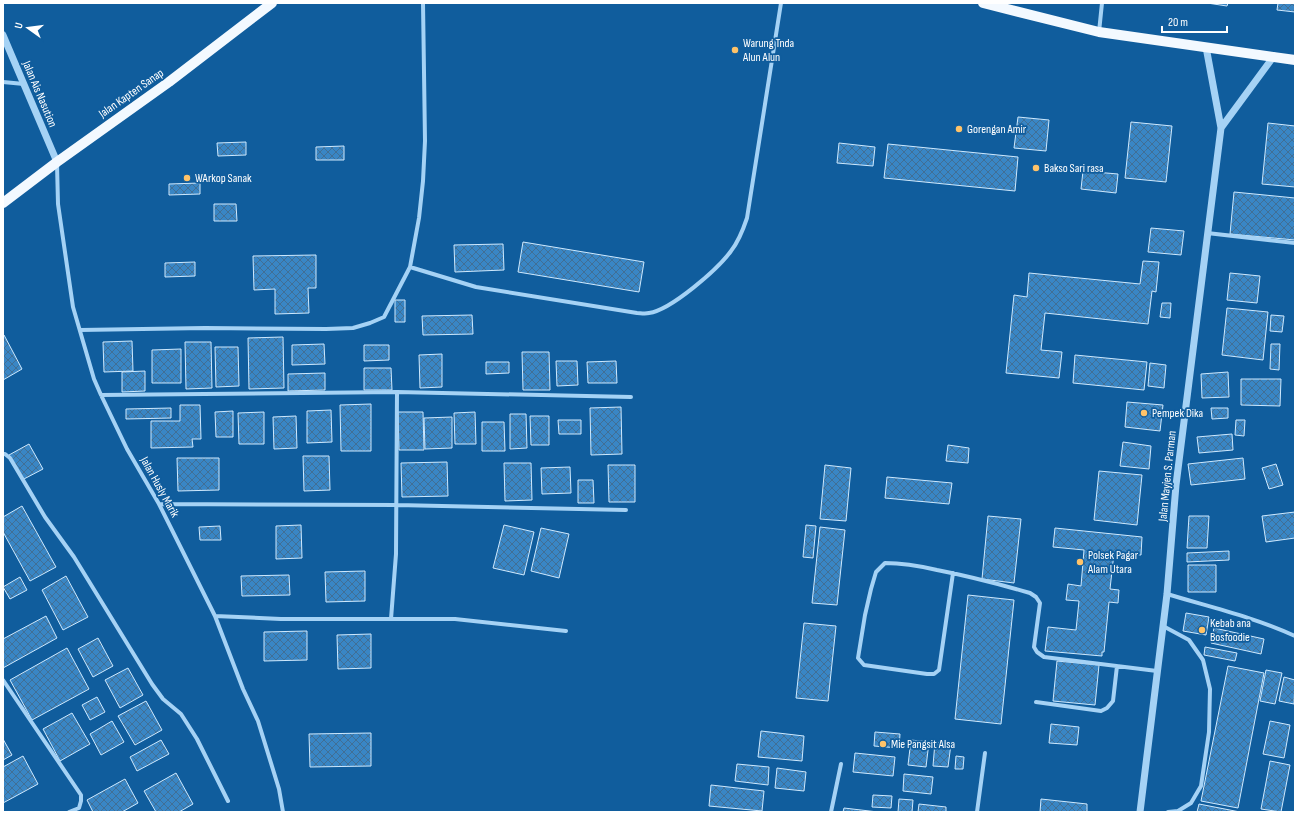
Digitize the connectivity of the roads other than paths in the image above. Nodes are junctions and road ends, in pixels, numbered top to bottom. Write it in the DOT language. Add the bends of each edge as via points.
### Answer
graph roads {
  1 [pos="272,3"];
  2 [pos="423,3"];
  3 [pos="781,3"];
  4 [pos="983,3"];
  5 [pos="1102,3"];
  6 [pos="1098,32"];
  7 [pos="3,35"];
  8 [pos="1206,47"];
  9 [pos="1274,56"];
  10 [pos="1295,60"];
  11 [pos="3,82"];
  12 [pos="24,84"];
  13 [pos="1221,128"];
  14 [pos="57,162"];
  15 [pos="3,203"];
  16 [pos="1207,233"];
  17 [pos="1295,243"];
  18 [pos="410,267"];
  19 [pos="80,330"];
  20 [pos="397,392"];
  21 [pos="101,395"];
  22 [pos="631,397"];
  23 [pos="3,454"];
  24 [pos="159,504"];
  25 [pos="396,505"];
  26 [pos="626,510"];
  27 [pos="953,573"];
  28 [pos="1167,594"];
  29 [pos="215,616"];
  30 [pos="391,619"];
  31 [pos="1163,625"];
  32 [pos="566,631"];
  33 [pos="1295,636"];
  34 [pos="1118,666"];
  35 [pos="1157,671"];
  36 [pos="3,680"];
  37 [pos="1036,702"];
  38 [pos="985,753"];
  39 [pos="841,764"];
  40 [pos="228,801"];
  41 [pos="69,812"];
  42 [pos="283,812"];
  43 [pos="831,812"];
  44 [pos="977,812"];
  45 [pos="1140,812"];
  46 [pos="1168,812"];
  1 -- 14 [label="main road, Jalan Kapten Sanap" via="169,82"];
  2 -- 18 [label="street" via="425,141 419,218"];
  3 -- 18 [label="street" via="743,230 732,250 700,282 660,310 649,314 476,287"];
  4 -- 6 [label="main road"];
  5 -- 6 [label="street"];
  6 -- 8 [label="main road"];
  7 -- 12 [label="street, Jalan Ais Nasution"];
  8 -- 9 [label="main road"];
  8 -- 13 [label="street, Jalan Mayjen S. Parman"];
  9 -- 10 [label="main road"];
  9 -- 13 [label="street"];
  11 -- 12 [label="street"];
  12 -- 14 [label="street, Jalan Ais Nasution"];
  13 -- 16 [label="street, Jalan Mayjen S. Parman"];
  14 -- 15 [label="main road, Jalan Kapten Sanap"];
  14 -- 19 [label="street, Jalan Husly Marik" via="59,212 73,307"];
  16 -- 17 [label="street"];
  16 -- 28 [label="street, Jalan Mayjen S. Parman" via="1176,485"];
  18 -- 19 [label="street" via="384,317 353,328"];
  19 -- 21 [label="street, Jalan Husly Marik"];
  20 -- 21 [label="street"];
  20 -- 22 [label="street"];
  20 -- 25 [label="street"];
  21 -- 24 [label="street, Jalan Husly Marik"];
  23 -- 40 [label="street" via="10,458 152,684 163,699 181,714 197,739"];
  24 -- 25 [label="street"];
  24 -- 29 [label="street, Jalan Husly Marik"];
  25 -- 26 [label="street"];
  25 -- 30 [label="street" via="396,554"];
  27 -- 27 [label="street" via="939,670 934,674 927,674 861,663 858,658 868,602 876,572 885,563 902,563"];
  27 -- 34 [label="street" via="1030,593 1036,597 1040,603 1034,647 1044,657"];
  28 -- 31 [label="street, Jalan Mayjen S. Parman"];
  28 -- 33 [label="street" via="1255,620"];
  29 -- 30 [label="street"];
  29 -- 42 [label="street, Jalan Husly Marik" via="258,721 279,789"];
  30 -- 32 [label="street" via="462,620"];
  31 -- 35 [label="street, Jalan Mayjen S. Parman"];
  31 -- 46 [label="street" via="1189,640 1203,660 1210,689 1209,732 1201,786 1191,803 1178,811"];
  34 -- 35 [label="street"];
  34 -- 37 [label="street" via="1113,701 1101,711"];
  35 -- 45 [label="street, Jalan Mayjen S. Parman"];
  36 -- 41 [label="street" via="81,796 79,808"];
  38 -- 44 [label="street"];
  39 -- 43 [label="street"];
}
